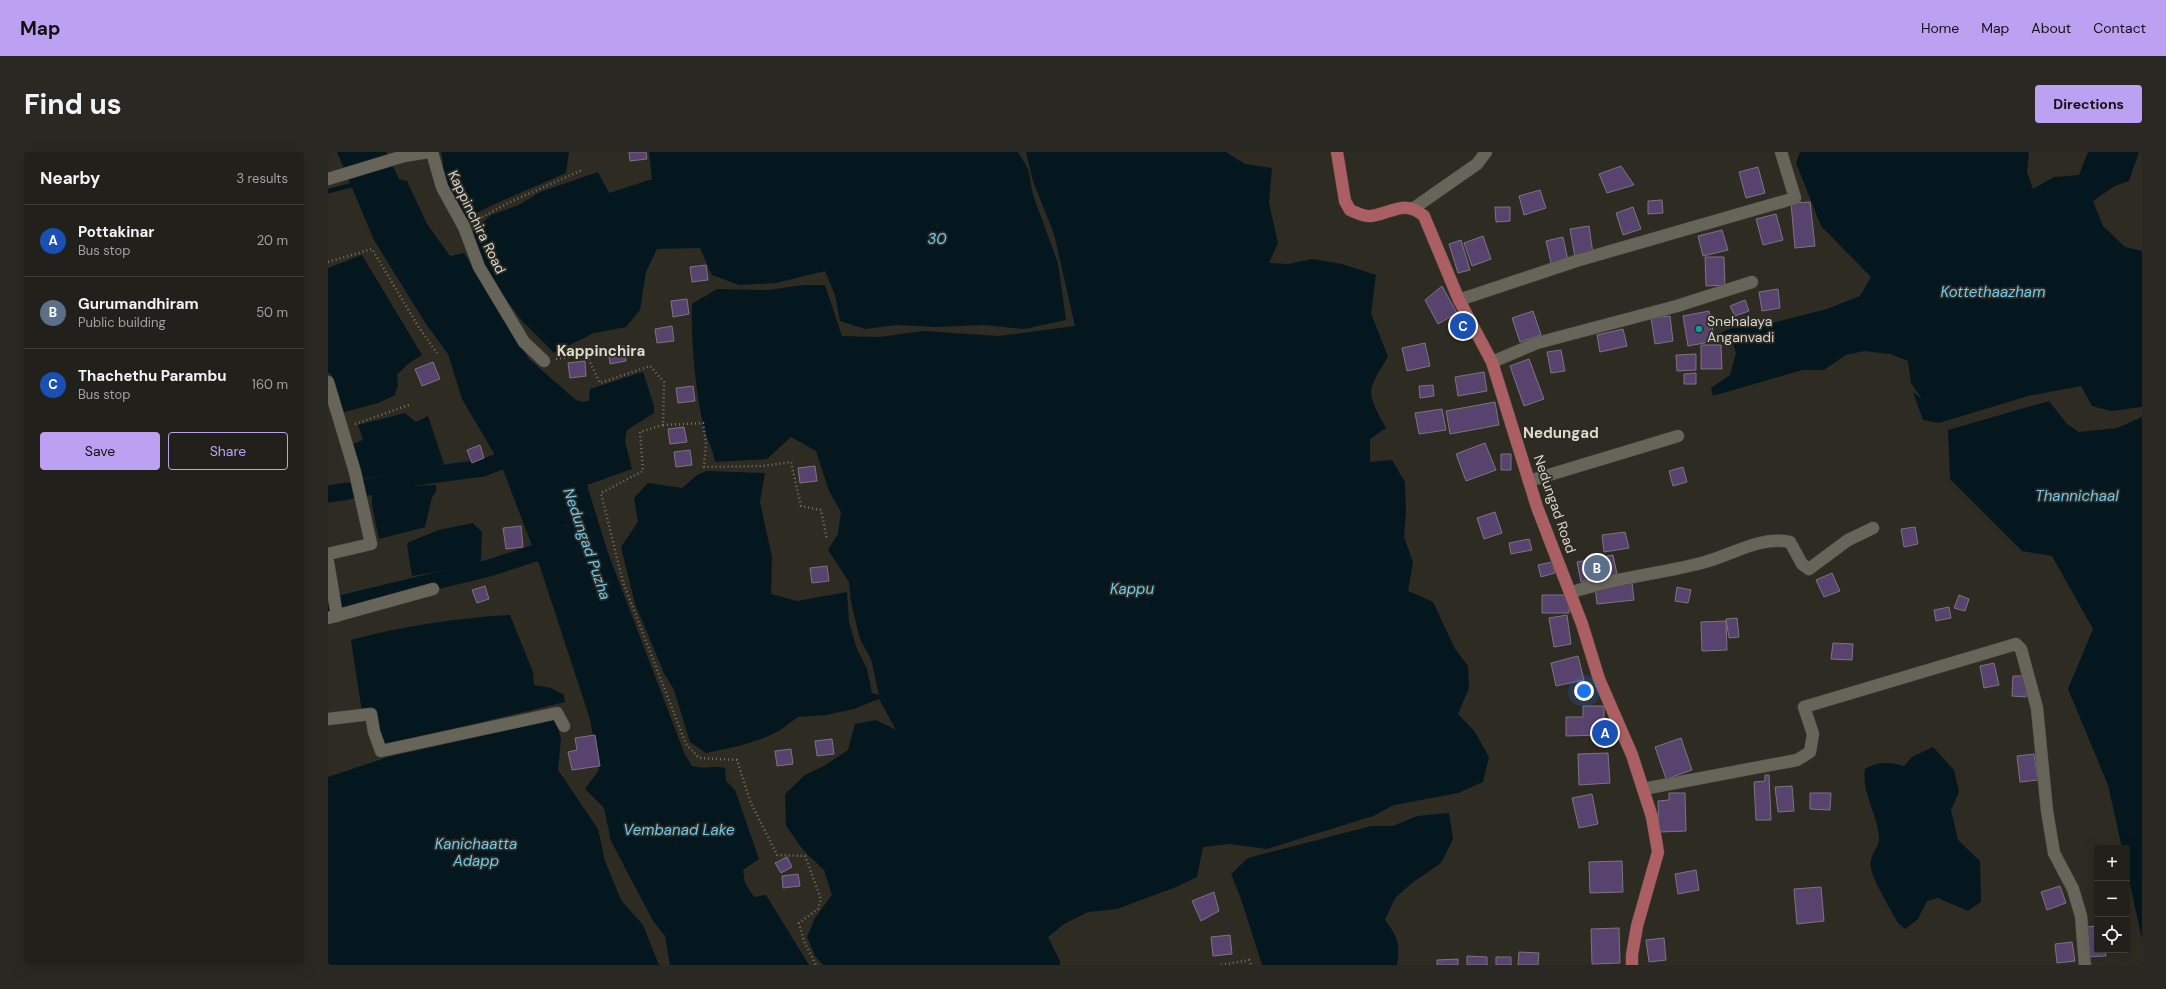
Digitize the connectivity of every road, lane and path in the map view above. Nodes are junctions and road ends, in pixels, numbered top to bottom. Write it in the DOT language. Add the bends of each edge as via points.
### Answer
graph roads {
  1 [pos="428,152"];
  2 [pos="432,152"];
  3 [pos="1337,152"];
  4 [pos="1486,152"];
  5 [pos="1782,152"];
  6 [pos="582,170"];
  7 [pos="333,178"];
  8 [pos="1414,208"];
  9 [pos="464,227"];
  10 [pos="328,262"];
  11 [pos="1752,282"];
  12 [pos="1459,300"];
  13 [pos="437,353"];
  14 [pos="544,361"];
  15 [pos="1492,362"];
  16 [pos="328,382"];
  17 [pos="409,405"];
  18 [pos="663,426"];
  19 [pos="342,429"];
  20 [pos="1678,436"];
  21 [pos="1529,481"];
  22 [pos="1873,528"];
  23 [pos="827,540"];
  24 [pos="328,554"];
  25 [pos="328,562"];
  26 [pos="432,589"];
  27 [pos="1571,592"];
  28 [pos="333,617"];
  29 [pos="328,719"];
  30 [pos="564,726"];
  31 [pos="1643,789"];
  32 [pos="816,965"];
  33 [pos="1221,965"];
  34 [pos="1251,965"];
  35 [pos="1632,965"];
  36 [pos="2084,965"];
  1 -- 7 [label="street" via="404,156"];
  2 -- 9 [label="street, Kappinchira Road" via="442,187"];
  3 -- 8 [label="main road" via="1345,201 1350,210 1370,216 1404,207"];
  4 -- 8 [label="street" via="1477,164"];
  5 -- 12 [label="street" via="1795,198 1576,261"];
  6 -- 9 [label="path" via="508,203"];
  8 -- 12 [label="main road, Nedungad Road" via="1424,216"];
  9 -- 14 [label="street, Kappinchira Road" via="479,267 524,342"];
  10 -- 13 [label="path" via="372,249"];
  11 -- 15 [label="street" via="1677,306 1537,343"];
  12 -- 15 [label="main road, Nedungad Road"];
  14 -- 18 [label="path" via="586,354 600,383 650,366 664,382"];
  15 -- 21 [label="main road, Nedungad Road"];
  16 -- 19 [label="street"];
  17 -- 19 [label="path"];
  18 -- 23 [label="path" via="703,423 706,444 704,467 763,466 791,462 801,506 821,510"];
  18 -- 32 [label="path" via="640,432 642,471 601,493 623,582 686,744 699,758 736,760 750,801 777,855 805,856 821,900 818,909 800,923 804,941"];
  19 -- 24 [label="street" via="355,472 371,544"];
  20 -- 21 [label="street"];
  21 -- 27 [label="main road, Nedungad Road"];
  22 -- 27 [label="street" via="1848,540 1809,569 1802,564 1790,542 1779,540 1759,542 1707,562"];
  25 -- 28 [label="street" via="335,597"];
  26 -- 28 [label="street"];
  27 -- 31 [label="main road, Nedungad Road" via="1599,679 1632,755"];
  29 -- 30 [label="street" via="371,714 381,751 557,713"];
  31 -- 35 [label="main road, Nedungad Road" via="1652,817 1658,852 1637,926"];
  31 -- 36 [label="street" via="1797,760 1810,752 1813,734 1804,707 1845,697 2011,645 2018,646 2037,708 2047,811 2054,853 2073,889 2081,916"];
  33 -- 34 [label="path" via="1249,960"];
}
